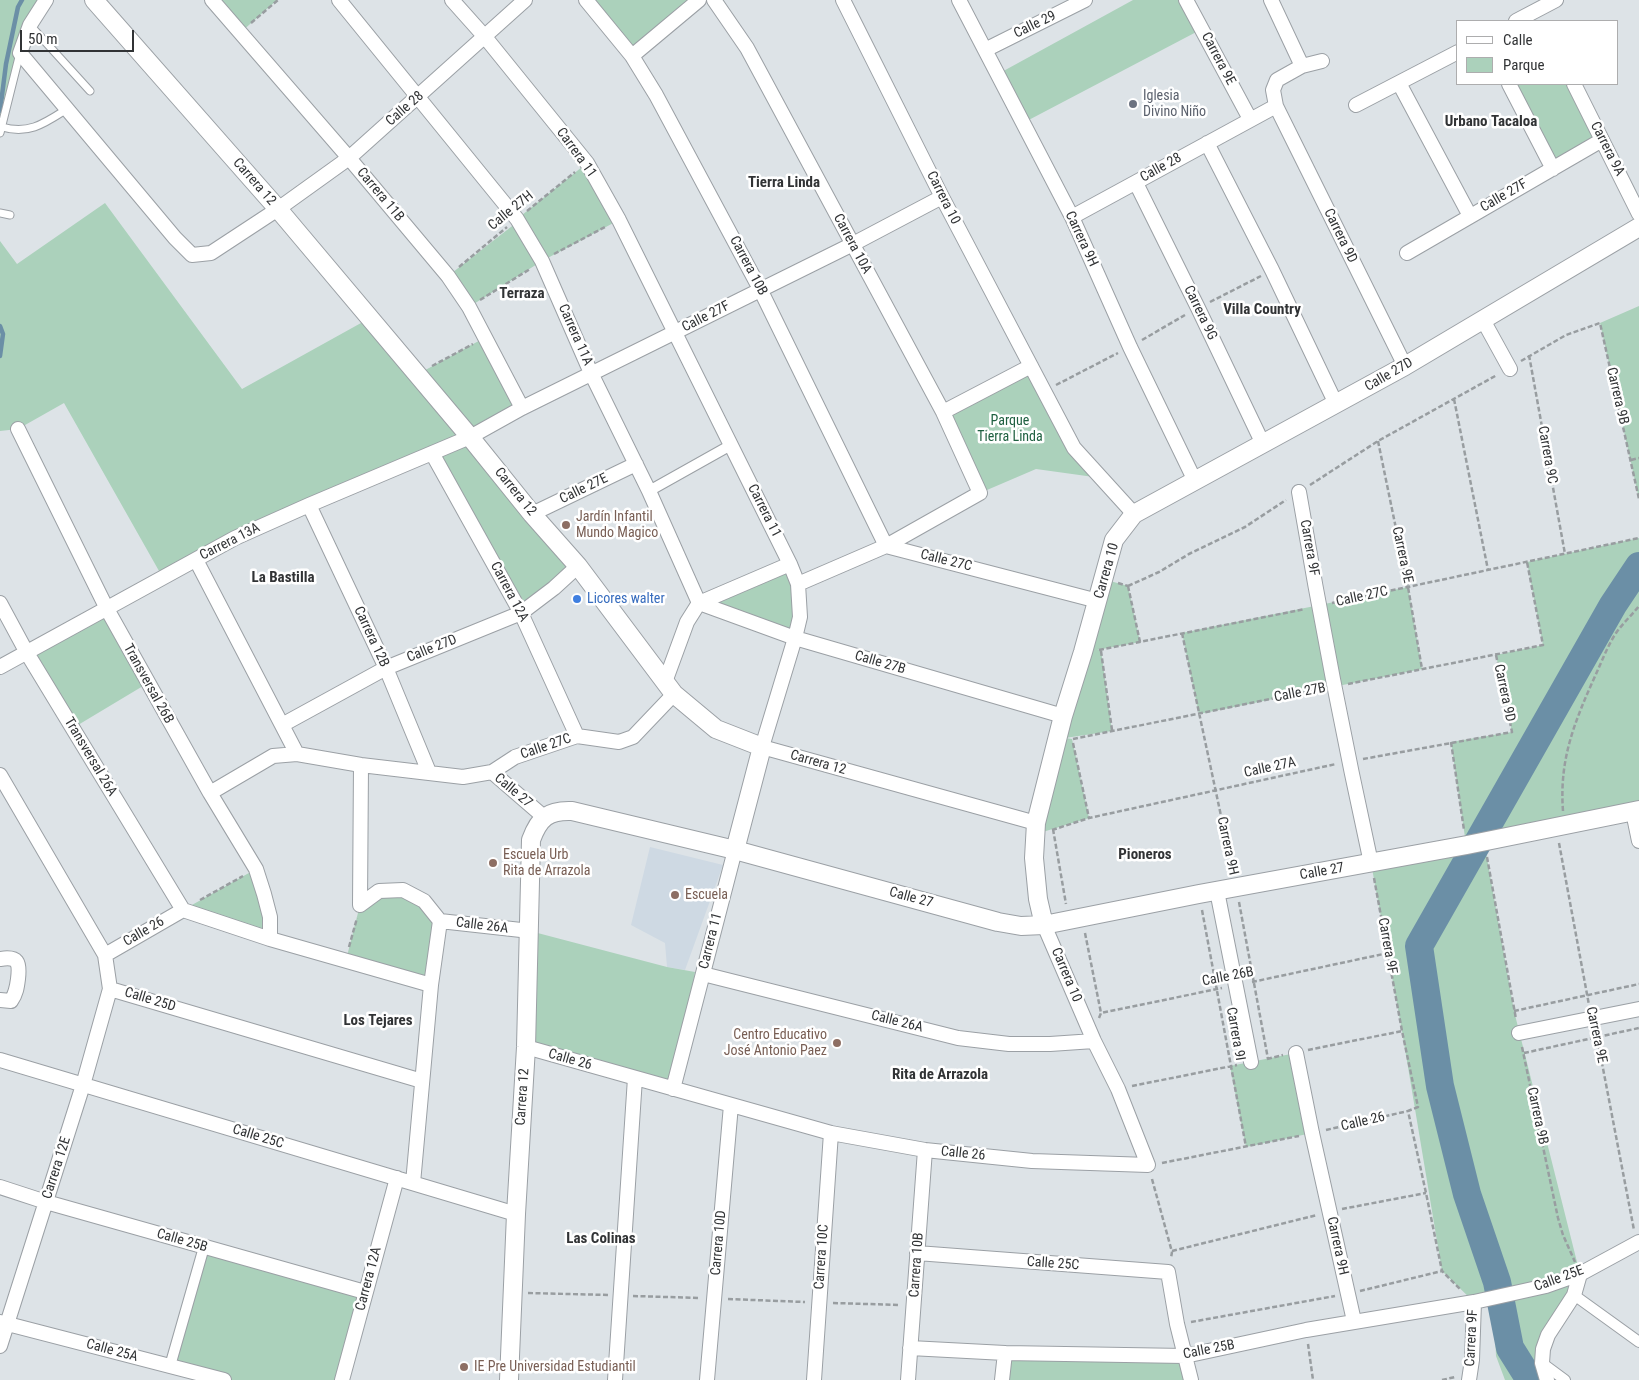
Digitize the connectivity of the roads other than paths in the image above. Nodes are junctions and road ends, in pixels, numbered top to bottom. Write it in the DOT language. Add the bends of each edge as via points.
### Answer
graph roads {
  1 [pos="46,0"];
  2 [pos="94,0"];
  3 [pos="212,0"];
  4 [pos="339,0"];
  5 [pos="452,0"];
  6 [pos="525,0"];
  7 [pos="586,0"];
  8 [pos="698,0"];
  9 [pos="714,0"];
  10 [pos="843,0"];
  11 [pos="960,0"];
  12 [pos="1085,0"];
  13 [pos="1186,0"];
  14 [pos="1271,0"];
  15 [pos="1556,0"];
  16 [pos="1540,15"];
  17 [pos="1520,20"];
  18 [pos="30,25"];
  19 [pos="484,37"];
  20 [pos="985,50"];
  21 [pos="20,53"];
  22 [pos="1456,53"];
  23 [pos="632,56"];
  24 [pos="1322,61"];
  25 [pos="1302,66"];
  26 [pos="1399,83"];
  27 [pos="1510,85"];
  28 [pos="1574,85"];
  29 [pos="90,91"];
  30 [pos="419,96"];
  31 [pos="1356,105"];
  32 [pos="1276,106"];
  33 [pos="67,109"];
  34 [pos="1250,119"];
  35 [pos="1,130"];
  36 [pos="1602,140"];
  37 [pos="1207,143"];
  38 [pos="349,158"];
  39 [pos="1553,168"];
  40 [pos="1136,183"];
  41 [pos="942,197"];
  42 [pos="278,209"];
  43 [pos="0,213"];
  44 [pos="1639,214"];
  45 [pos="10,215"];
  46 [pos="1470,216"];
  47 [pos="1072,217"];
  48 [pos="1639,227"];
  49 [pos="853,244"];
  50 [pos="1408,253"];
  51 [pos="760,289"];
  52 [pos="1483,320"];
  53 [pos="675,333"];
  54 [pos="1031,366"];
  55 [pos="1405,366"];
  56 [pos="1510,369"];
  57 [pos="591,373"];
  58 [pos="1336,404"];
  59 [pos="522,408"];
  60 [pos="943,412"];
  61 [pos="18,429"];
  62 [pos="470,436"];
  63 [pos="1263,444"];
  64 [pos="731,445"];
  65 [pos="432,453"];
  66 [pos="636,464"];
  67 [pos="1195,481"];
  68 [pos="649,491"];
  69 [pos="1299,492"];
  70 [pos="309,505"];
  71 [pos="532,514"];
  72 [pos="1134,514"];
  73 [pos="886,546"];
  74 [pos="196,560"];
  75 [pos="790,564"];
  76 [pos="578,566"];
  77 [pos="798,584"];
  78 [pos="1098,601"];
  79 [pos="0,603"];
  80 [pos="699,603"];
  81 [pos="106,609"];
  82 [pos="521,613"];
  83 [pos="795,638"];
  84 [pos="27,652"];
  85 [pos="0,668"];
  86 [pos="386,668"];
  87 [pos="669,688"];
  88 [pos="1063,716"];
  89 [pos="282,725"];
  90 [pos="577,736"];
  91 [pos="762,747"];
  92 [pos="297,754"];
  93 [pos="361,765"];
  94 [pos="428,772"];
  95 [pos="492,772"];
  96 [pos="0,775"];
  97 [pos="210,793"];
  98 [pos="1636,811"];
  99 [pos="544,817"];
  100 [pos="1036,828"];
  101 [pos="1639,840"];
  102 [pos="735,850"];
  103 [pos="1371,863"];
  104 [pos="1217,891"];
  105 [pos="183,910"];
  106 [pos="440,921"];
  107 [pos="1044,925"];
  108 [pos="530,931"];
  109 [pos="270,939"];
  110 [pos="105,955"];
  111 [pos="0,958"];
  112 [pos="703,974"];
  113 [pos="431,985"];
  114 [pos="110,989"];
  115 [pos="0,1000"];
  116 [pos="1639,1009"];
  117 [pos="1519,1034"];
  118 [pos="1094,1041"];
  119 [pos="526,1047"];
  120 [pos="1296,1053"];
  121 [pos="0,1060"];
  122 [pos="1251,1062"];
  123 [pos="635,1078"];
  124 [pos="422,1081"];
  125 [pos="84,1085"];
  126 [pos="673,1089"];
  127 [pos="731,1105"];
  128 [pos="831,1133"];
  129 [pos="925,1150"];
  130 [pos="1148,1165"];
  131 [pos="396,1178"];
  132 [pos="413,1183"];
  133 [pos="0,1186"];
  134 [pos="46,1202"];
  135 [pos="516,1214"];
  136 [pos="1638,1242"];
  137 [pos="204,1247"];
  138 [pos="917,1253"];
  139 [pos="1580,1274"];
  140 [pos="365,1292"];
  141 [pos="1574,1295"];
  142 [pos="1477,1302"];
  143 [pos="1354,1321"];
  144 [pos="4,1323"];
  145 [pos="1639,1342"];
  146 [pos="0,1346"];
  147 [pos="910,1348"];
  148 [pos="1005,1353"];
  149 [pos="1185,1356"];
  150 [pos="1542,1363"];
  151 [pos="170,1366"];
  152 [pos="224,1380"];
  153 [pos="342,1380"];
  154 [pos="509,1380"];
  155 [pos="615,1380"];
  156 [pos="707,1380"];
  157 [pos="814,1380"];
  158 [pos="908,1380"];
  159 [pos="1002,1380"];
  160 [pos="1191,1380"];
  161 [pos="1469,1380"];
  162 [pos="1548,1380"];
  163 [pos="1565,1380"];
  1 -- 18 [label="street"];
  2 -- 42 [label="street, Carrera 12"];
  3 -- 38 [label="street, Carrera 11B"];
  4 -- 30 [label="street, Carrera 11A"];
  5 -- 19 [label="street, Carrera 11"];
  6 -- 19 [label="street, Calle 28"];
  7 -- 23 [label="street, Carrera 10B"];
  8 -- 23 [label="street"];
  9 -- 49 [label="street, Carrera 10A" via="747,48"];
  10 -- 41 [label="street, Carrera 10"];
  11 -- 20 [label="street, Carrera 9H"];
  12 -- 20 [label="street, Calle 29"];
  13 -- 34 [label="street, Carrera 9E"];
  14 -- 25 [label="street"];
  15 -- 16 [label="street"];
  16 -- 17 [label="street"];
  18 -- 21 [label="street"];
  18 -- 29 [label="lane"];
  19 -- 30 [label="street, Calle 28"];
  19 -- 53 [label="street, Carrera 11" via="586,163 619,220"];
  20 -- 47 [label="street, Carrera 9H"];
  21 -- 33 [label="street"];
  21 -- 35 [label="lane"];
  22 -- 26 [label="street"];
  23 -- 51 [label="street, Carrera 10B" via="656,94"];
  24 -- 25 [label="street"];
  25 -- 32 [label="street" via="1277,80 1274,90"];
  26 -- 31 [label="street"];
  26 -- 46 [label="street"];
  27 -- 39 [label="street"];
  28 -- 36 [label="street, Carrera 9A"];
  30 -- 38 [label="street, Calle 28"];
  30 -- 57 [label="street, Carrera 11A" via="517,219 542,261"];
  32 -- 34 [label="street, Calle 28"];
  32 -- 55 [label="street, Carrera 9D"];
  33 -- 35 [label="lane" via="41,126"];
  33 -- 42 [label="street, Calle 28" via="192,255 211,253"];
  34 -- 37 [label="street, Calle 28"];
  36 -- 39 [label="street, Calle 27F"];
  36 -- 44 [label="street, Carrera 9A"];
  37 -- 40 [label="street, Calle 28"];
  37 -- 58 [label="street"];
  38 -- 42 [label="street, Calle 28"];
  38 -- 59 [label="street, Carrera 11B" via="448,276 486,337"];
  39 -- 46 [label="street, Calle 27F"];
  40 -- 47 [label="street, Calle 28"];
  40 -- 63 [label="street, Carrera 9G"];
  41 -- 49 [label="street, Calle 27F"];
  41 -- 54 [label="street, Carrera 10"];
  42 -- 62 [label="street, Carrera 12"];
  43 -- 45 [label="lane"];
  46 -- 50 [label="street, Calle 27F"];
  47 -- 67 [label="street, Carrera 9H"];
  48 -- 52 [label="street, Calle 27D"];
  49 -- 51 [label="street, Calle 27F"];
  49 -- 60 [label="street, Carrera 10A"];
  51 -- 53 [label="street, Calle 27F"];
  51 -- 73 [label="street, Carrera 10B"];
  52 -- 55 [label="street, Calle 27D"];
  52 -- 56 [label="street"];
  53 -- 57 [label="street, Calle 27F"];
  53 -- 64 [label="street, Carrera 11"];
  54 -- 60 [label="street"];
  54 -- 72 [label="street, Carrera 10" via="1074,448"];
  55 -- 58 [label="street, Calle 27D"];
  57 -- 59 [label="street, Calle 27F"];
  57 -- 66 [label="street, Carrera 11A"];
  58 -- 63 [label="street, Calle 27D"];
  59 -- 62 [label="street, Calle 27F"];
  60 -- 73 [label="street, Carrera 10A" via="980,493"];
  61 -- 81 [label="street, Transversal 26B"];
  62 -- 65 [label="street, Carrera 13A"];
  62 -- 71 [label="street, Carrera 12"];
  63 -- 67 [label="street, Calle 27D"];
  64 -- 68 [label="street"];
  64 -- 75 [label="street, Carrera 11"];
  65 -- 70 [label="street, Carrera 13A"];
  65 -- 82 [label="street, Carrera 12A"];
  66 -- 68 [label="street, Carrera 11A"];
  66 -- 71 [label="street, Calle 27E"];
  67 -- 72 [label="street, Calle 27D"];
  68 -- 80 [label="street, Carrera 11A"];
  69 -- 103 [label="street, Carrera 9F" via="1318,606"];
  70 -- 74 [label="street, Carrera 13A" via="235,538"];
  70 -- 86 [label="street, Carrera 12B"];
  71 -- 76 [label="street, Carrera 12"];
  72 -- 78 [label="street, Carrera 10" via="1114,540"];
  73 -- 77 [label="street"];
  73 -- 78 [label="street, Calle 27C"];
  74 -- 81 [label="street, Carrera 13A"];
  74 -- 89 [label="street"];
  75 -- 77 [label="street, Carrera 11"];
  75 -- 80 [label="street"];
  76 -- 82 [label="street, Calle 27D"];
  76 -- 87 [label="street, Carrera 12"];
  77 -- 83 [label="street, Carrera 11" via="800,618"];
  78 -- 88 [label="street, Carrera 10"];
  79 -- 84 [label="street, Transversal 26A"];
  80 -- 83 [label="street, Calle 27B"];
  80 -- 87 [label="street" via="686,622"];
  81 -- 84 [label="street, Carrera 13A"];
  81 -- 97 [label="street, Transversal 26B"];
  82 -- 86 [label="street, Calle 27D"];
  82 -- 90 [label="street, Carrera 12A"];
  83 -- 88 [label="street, Calle 27B"];
  83 -- 91 [label="street, Carrera 11"];
  84 -- 85 [label="street, Carrera 13A"];
  84 -- 105 [label="street, Transversal 26A"];
  86 -- 89 [label="street, Calle 27D"];
  86 -- 94 [label="street, Carrera 12B"];
  87 -- 90 [label="street, Calle 27C" via="633,738 619,742"];
  87 -- 91 [label="street, Carrera 12" via="716,729"];
  88 -- 100 [label="street, Carrera 10" via="1065,739"];
  89 -- 92 [label="street"];
  90 -- 95 [label="street, Calle 27C" via="515,757"];
  91 -- 100 [label="street, Carrera 12"];
  91 -- 102 [label="street, Carrera 11"];
  92 -- 93 [label="street, Calle 27"];
  92 -- 97 [label="street, Calle 27" via="273,756"];
  93 -- 94 [label="street, Calle 27"];
  93 -- 106 [label="street, Calle 26A" via="360,905 380,891 403,890 424,901"];
  94 -- 95 [label="street, Calle 27" via="463,777"];
  95 -- 99 [label="street, Calle 27"];
  96 -- 110 [label="street, Calle 25D"];
  97 -- 109 [label="street, Transversal 26B" via="256,869 270,917"];
  98 -- 101 [label="street"];
  98 -- 103 [label="street, Calle 27"];
  99 -- 102 [label="street, Calle 27" via="558,810 572,811"];
  99 -- 108 [label="street, Carrera 12" via="531,840"];
  100 -- 107 [label="street, Carrera 10" via="1034,858"];
  102 -- 107 [label="street, Calle 27" via="998,922"];
  102 -- 112 [label="street, Carrera 11"];
  103 -- 104 [label="street, Calle 27"];
  104 -- 107 [label="street, Calle 27"];
  104 -- 122 [label="street"];
  105 -- 109 [label="street"];
  105 -- 110 [label="street, Calle 26"];
  106 -- 108 [label="street, Calle 26A"];
  106 -- 113 [label="street"];
  107 -- 118 [label="street, Carrera 10"];
  108 -- 119 [label="street, Carrera 12"];
  109 -- 113 [label="street"];
  110 -- 114 [label="street, Calle 25D"];
  111 -- 115 [label="street" via="10,957 20,966 16,994 11,1001"];
  112 -- 118 [label="street, Calle 26A" via="958,1038 1009,1044"];
  112 -- 126 [label="street, Carrera 11"];
  113 -- 124 [label="street"];
  114 -- 124 [label="street, Calle 25D"];
  114 -- 125 [label="street, Carrera 12E"];
  116 -- 117 [label="street"];
  118 -- 130 [label="street, Carrera 10" via="1118,1089"];
  119 -- 123 [label="street, Calle 26"];
  119 -- 135 [label="street, Carrera 12"];
  120 -- 143 [label="street, Carrera 9H"];
  121 -- 125 [label="street, Calle 25C"];
  123 -- 126 [label="street, Calle 26"];
  123 -- 155 [label="street"];
  124 -- 132 [label="street"];
  125 -- 131 [label="street, Calle 25C"];
  125 -- 134 [label="street, Carrera 12E"];
  126 -- 127 [label="street, Calle 26"];
  127 -- 128 [label="street, Calle 26"];
  127 -- 156 [label="street, Carrera 10D"];
  128 -- 129 [label="street, Calle 26"];
  128 -- 157 [label="street, Carrera 10C"];
  129 -- 130 [label="street, Calle 26" via="1032,1161"];
  129 -- 138 [label="street, Carrera 10B"];
  131 -- 132 [label="street, Calle 25C"];
  131 -- 140 [label="street, Carrera 12A"];
  132 -- 135 [label="street, Calle 25C"];
  133 -- 134 [label="street, Calle 25B"];
  134 -- 137 [label="street, Calle 25B"];
  134 -- 144 [label="street, Carrera 12E"];
  135 -- 154 [label="street, Carrera 12"];
  136 -- 139 [label="street, Calle 25E"];
  137 -- 140 [label="street, Calle 25B"];
  137 -- 151 [label="street"];
  138 -- 147 [label="street, Carrera 10B"];
  138 -- 149 [label="street, Calle 25C" via="1168,1272"];
  139 -- 141 [label="street"];
  139 -- 142 [label="street, Calle 25E" via="1546,1286"];
  140 -- 153 [label="street, Carrera 12A"];
  141 -- 145 [label="street"];
  141 -- 150 [label="street" via="1548,1336"];
  142 -- 143 [label="street, Calle 25B"];
  142 -- 161 [label="street, Carrera 9F"];
  143 -- 149 [label="street, Calle 25B"];
  144 -- 146 [label="street, Carrera 12E"];
  144 -- 151 [label="street, Calle 25A"];
  147 -- 148 [label="street, Calle 25B"];
  147 -- 158 [label="street, Carrera 10B"];
  148 -- 149 [label="street, Calle 25B"];
  148 -- 159 [label="street"];
  149 -- 160 [label="street"];
  150 -- 162 [label="street"];
  150 -- 163 [label="street"];
  151 -- 152 [label="street, Calle 25A"];
}
